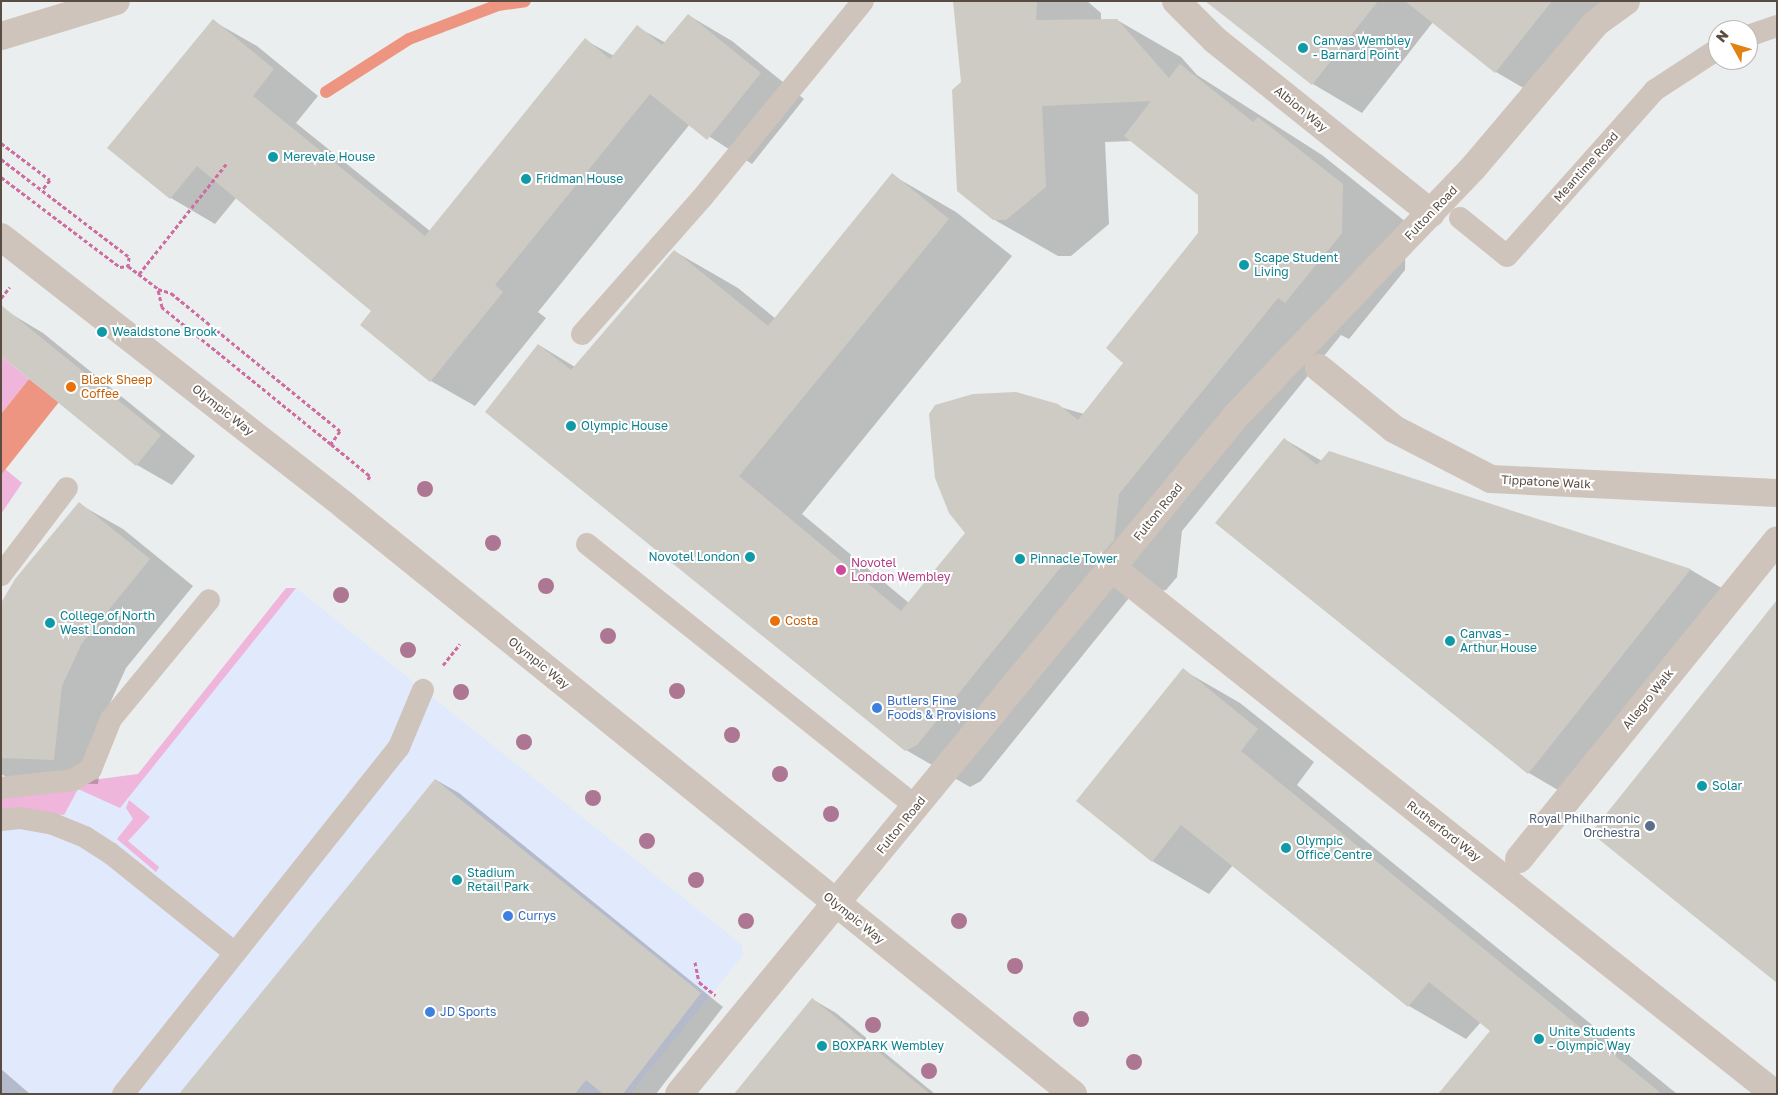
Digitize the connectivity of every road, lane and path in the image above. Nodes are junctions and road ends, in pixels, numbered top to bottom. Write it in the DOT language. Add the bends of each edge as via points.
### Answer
graph roads {
  1 [pos="116,1"];
  2 [pos="863,1"];
  3 [pos="1176,1"];
  4 [pos="1626,1"];
  5 [pos="1777,26"];
  6 [pos="1758,33"];
  7 [pos="1,36"];
  8 [pos="1708,55"];
  9 [pos="1,143"];
  10 [pos="1,159"];
  11 [pos="227,163"];
  12 [pos="1,177"];
  13 [pos="42,190"];
  14 [pos="1431,213"];
  15 [pos="1460,218"];
  16 [pos="1,237"];
  17 [pos="128,266"];
  18 [pos="138,274"];
  19 [pos="158,288"];
  20 [pos="582,334"];
  21 [pos="1320,368"];
  22 [pos="331,444"];
  23 [pos="362,470"];
  24 [pos="67,488"];
  25 [pos="1777,493"];
  26 [pos="1777,540"];
  27 [pos="588,544"];
  28 [pos="1112,568"];
  29 [pos="1,575"];
  30 [pos="209,600"];
  31 [pos="482,617"];
  32 [pos="423,690"];
  33 [pos="1,788"];
  34 [pos="916,807"];
  35 [pos="1,820"];
  36 [pos="1519,859"];
  37 [pos="837,904"];
  38 [pos="235,953"];
  39 [pos="695,962"];
  40 [pos="713,992"];
  41 [pos="123,1094"];
  42 [pos="679,1094"];
  43 [pos="1073,1094"];
  44 [pos="1775,1094"];
  1 -- 7 [label="street"];
  2 -- 20 [label="lane" via="702,198"];
  3 -- 14 [label="street, Albion Way" via="1215,40"];
  4 -- 14 [label="street, Fulton Road" via="1596,23"];
  5 -- 6 [label="lane"];
  8 -- 15 [label="lane, Meantime Road" via="1654,90 1507,256"];
  9 -- 13 [label="path" via="50,180"];
  10 -- 13 [label="path"];
  11 -- 18 [label="path"];
  12 -- 17 [label="path" via="120,267"];
  13 -- 17 [label="path" via="129,257"];
  14 -- 28 [label="street, Fulton Road" via="1235,417"];
  16 -- 31 [label="street, Olympic Way"];
  17 -- 18 [label="path"];
  18 -- 19 [label="path"];
  19 -- 22 [label="path" via="162,306"];
  19 -- 22 [label="path" via="171,293 340,431"];
  21 -- 25 [label="street, Tippatone Walk" via="1394,429 1491,480"];
  22 -- 23 [label="path"];
  24 -- 29 [label="lane"];
  26 -- 36 [label="street, Allegro Walk"];
  27 -- 34 [label="lane"];
  28 -- 34 [label="street, Fulton Road"];
  28 -- 44 [label="street, Rutherford Way"];
  30 -- 33 [label="lane" via="111,719 91,768 73,780"];
  31 -- 32 [label="path"];
  31 -- 37 [label="street, Olympic Way"];
  32 -- 38 [label="lane" via="398,747"];
  34 -- 37 [label="street, Fulton Road"];
  35 -- 38 [label="lane" via="20,818 53,824 84,837 110,853"];
  37 -- 42 [label="street, Fulton Road"];
  37 -- 43 [label="street, Olympic Way"];
  38 -- 41 [label="lane"];
  39 -- 40 [label="path" via="700,982"];
}
